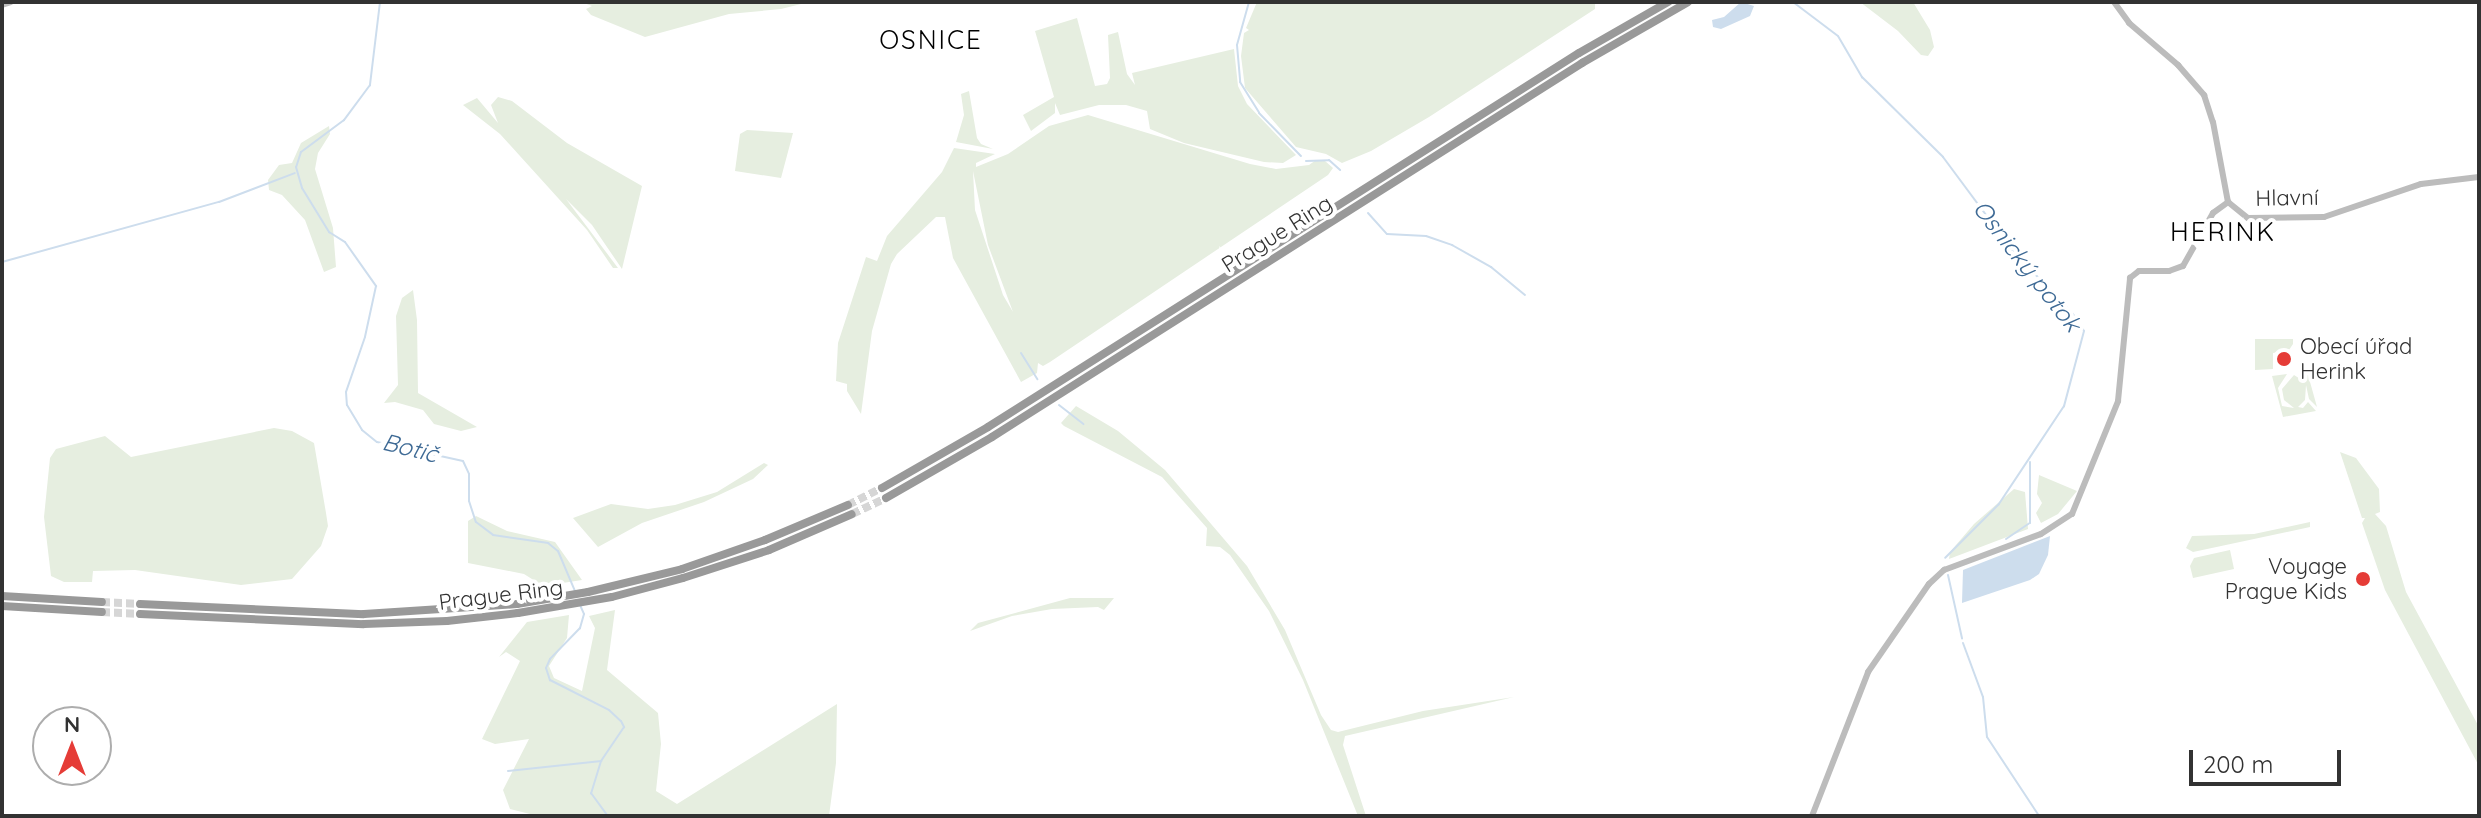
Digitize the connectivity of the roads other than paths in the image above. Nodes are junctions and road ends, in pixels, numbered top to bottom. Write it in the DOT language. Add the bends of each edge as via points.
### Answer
graph roads {
  1 [pos="11,2"];
  2 [pos="1668,2"];
  3 [pos="1688,2"];
  4 [pos="2114,2"];
  5 [pos="2,5"];
  6 [pos="2479,177"];
  7 [pos="2228,202"];
  8 [pos="882,488"];
  9 [pos="886,498"];
  10 [pos="2,596"];
  11 [pos="102,602"];
  12 [pos="140,604"];
  13 [pos="2,606"];
  14 [pos="102,612"];
  15 [pos="490,612"];
  16 [pos="140,614"];
  17 [pos="1812,816"];
  1 -- 5 [label="street"];
  2 -- 8 [label="highway, Prague Ring"];
  3 -- 9 [label="highway, Prague Ring"];
  4 -- 7 [label="street, Hlavní" via="2204,95"];
  6 -- 7 [label="street, Hlavní" via="2421,184 2324,217 2248,218"];
  7 -- 17 [label="street" via="2213,213 2183,266 2139,271 2130,278 2118,401 2072,514 2041,534 1944,570 1923,591 1868,672"];
  10 -- 11 [label="highway"];
  12 -- 15 [label="highway, Prague Ring" via="351,614"];
  13 -- 14 [label="highway"];
  15 -- 15 [label="highway, Prague Ring" via="609,587 734,552 850,510 729,565 612,597"];
  15 -- 16 [label="highway, Prague Ring" via="338,624"];
}
